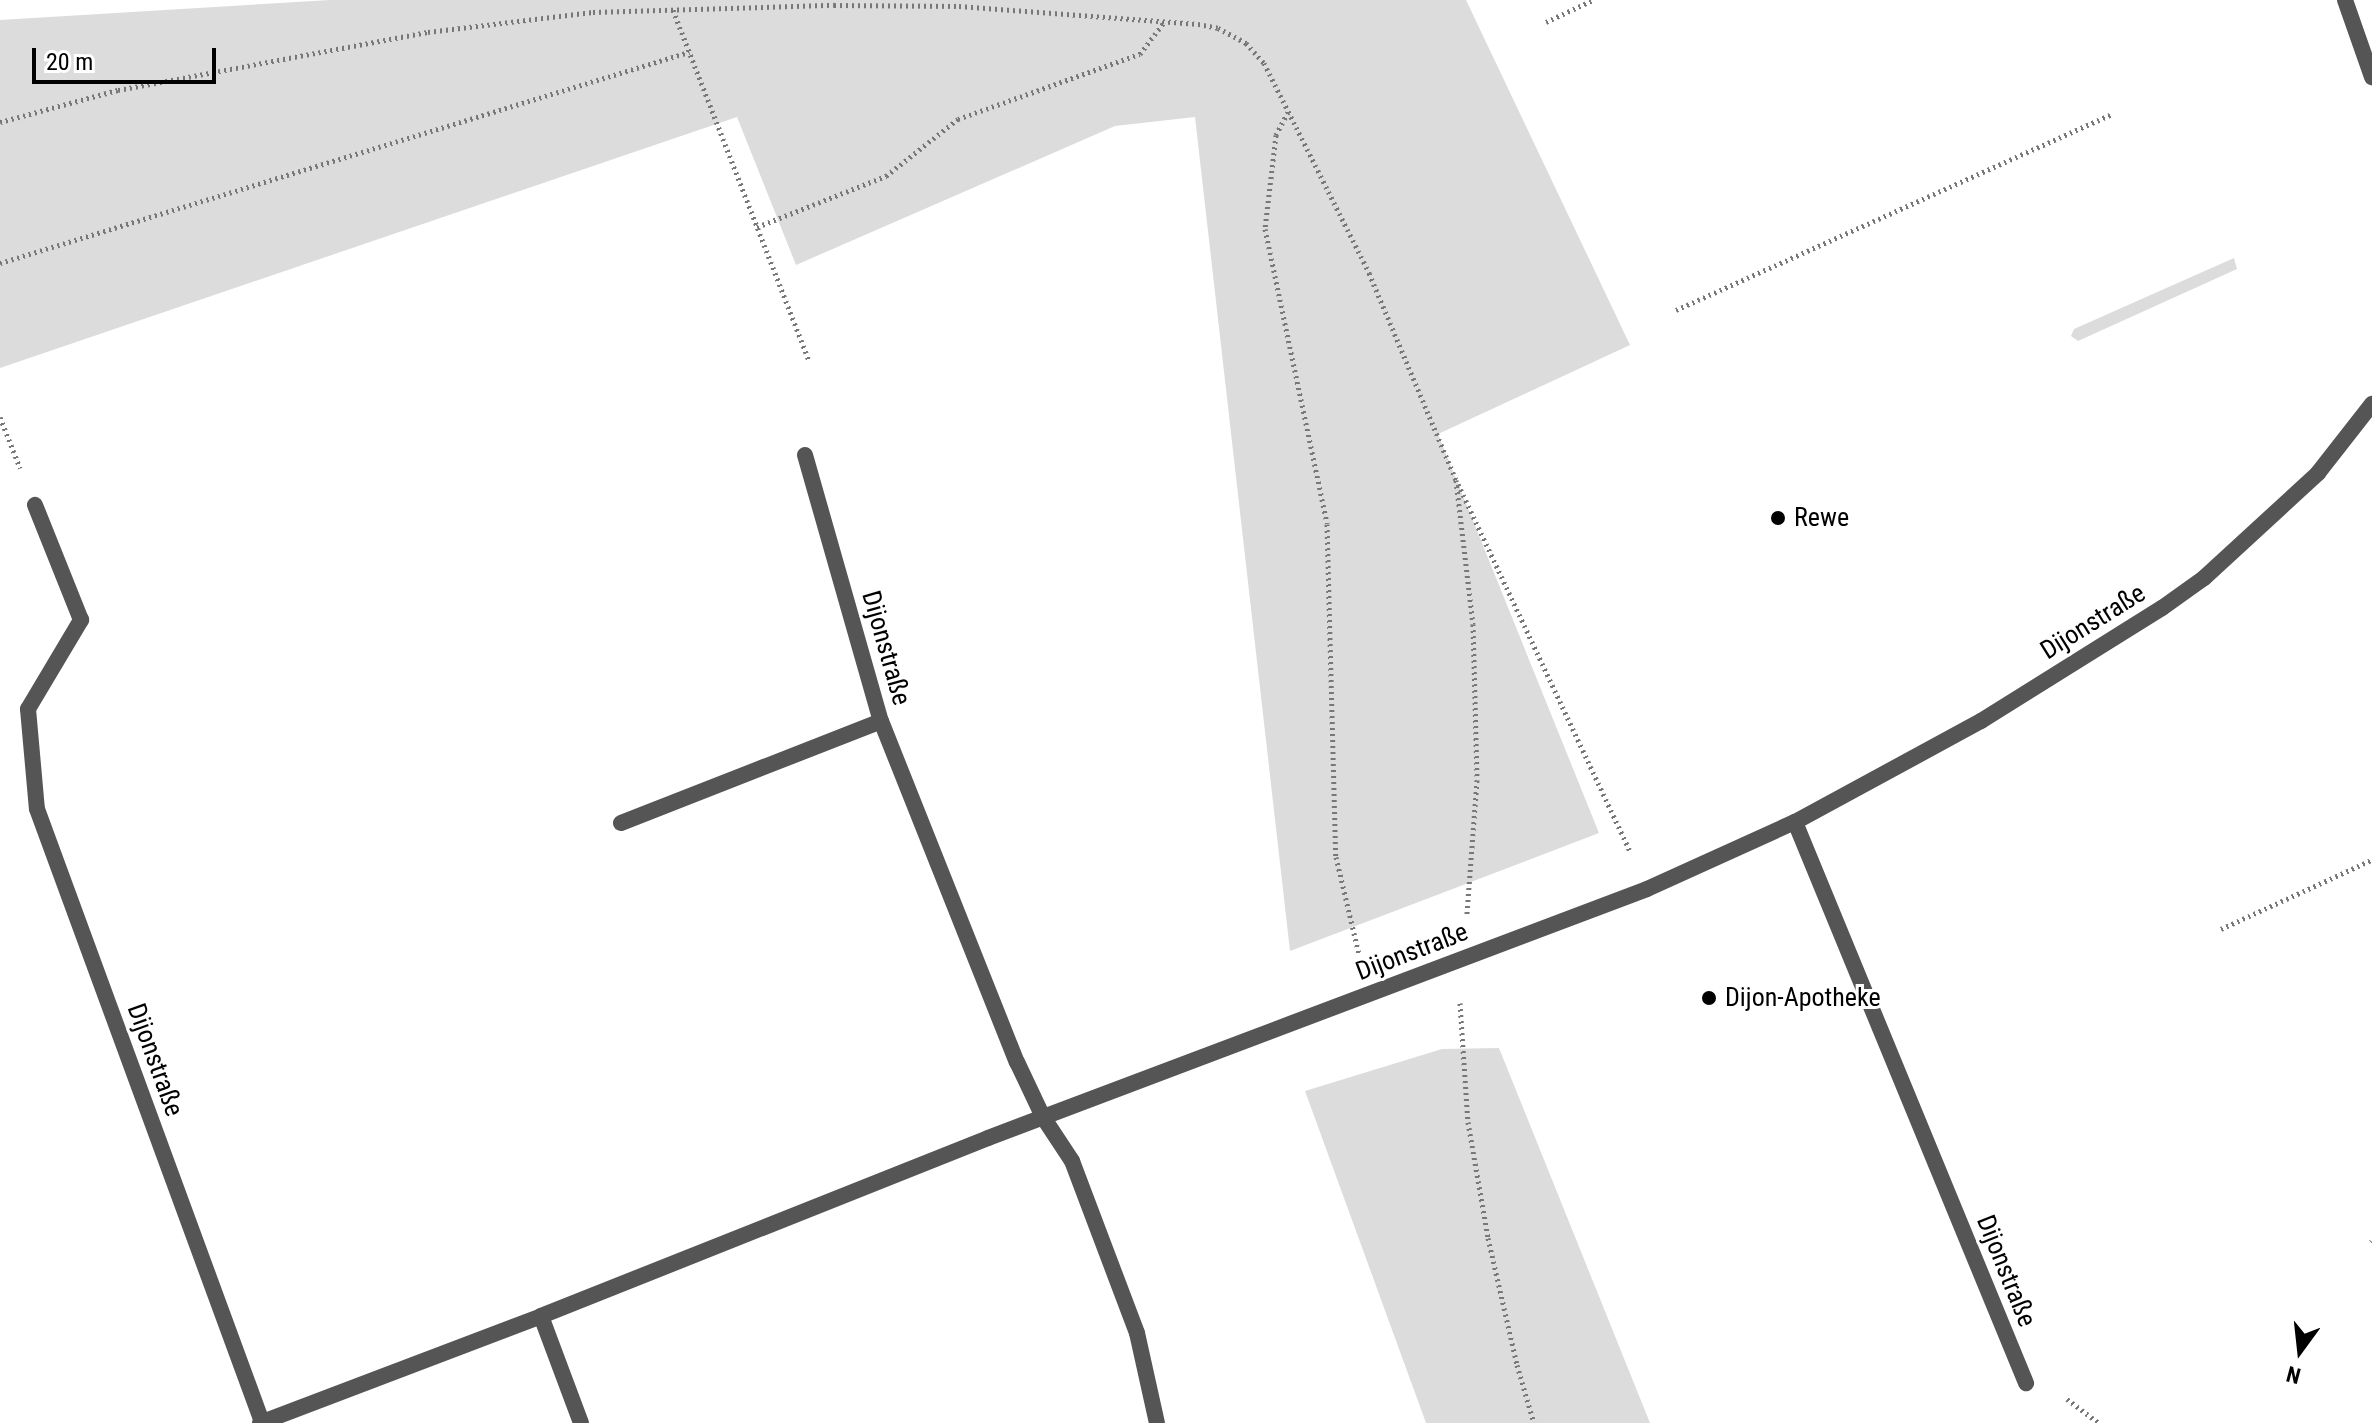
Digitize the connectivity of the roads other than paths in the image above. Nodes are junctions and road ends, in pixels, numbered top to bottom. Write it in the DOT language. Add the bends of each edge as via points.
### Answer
graph roads {
  1 [pos="2345,0"];
  2 [pos="2372,77"];
  3 [pos="2372,404"];
  4 [pos="805,455"];
  5 [pos="35,505"];
  6 [pos="881,721"];
  7 [pos="1795,822"];
  8 [pos="621,823"];
  9 [pos="1043,1117"];
  10 [pos="541,1316"];
  11 [pos="2026,1383"];
  12 [pos="261,1422"];
  13 [pos="581,1423"];
  14 [pos="1157,1423"];
  1 -- 2 [label="street"];
  3 -- 7 [label="street, Dijonstraße" via="2318,473 2204,578 1981,721"];
  4 -- 6 [label="street, Dijonstraße"];
  5 -- 12 [label="street, Dijonstraße" via="81,620 28,709 37,809"];
  6 -- 8 [label="street"];
  6 -- 9 [label="street, Dijonstraße"];
  7 -- 9 [label="street, Dijonstraße" via="1647,889"];
  7 -- 11 [label="street, Dijonstraße"];
  9 -- 10 [label="street, Dijonstraße"];
  9 -- 14 [label="street, Dijonstraße" via="1072,1161 1137,1333"];
  10 -- 12 [label="street, Dijonstraße"];
  10 -- 13 [label="street"];
}
